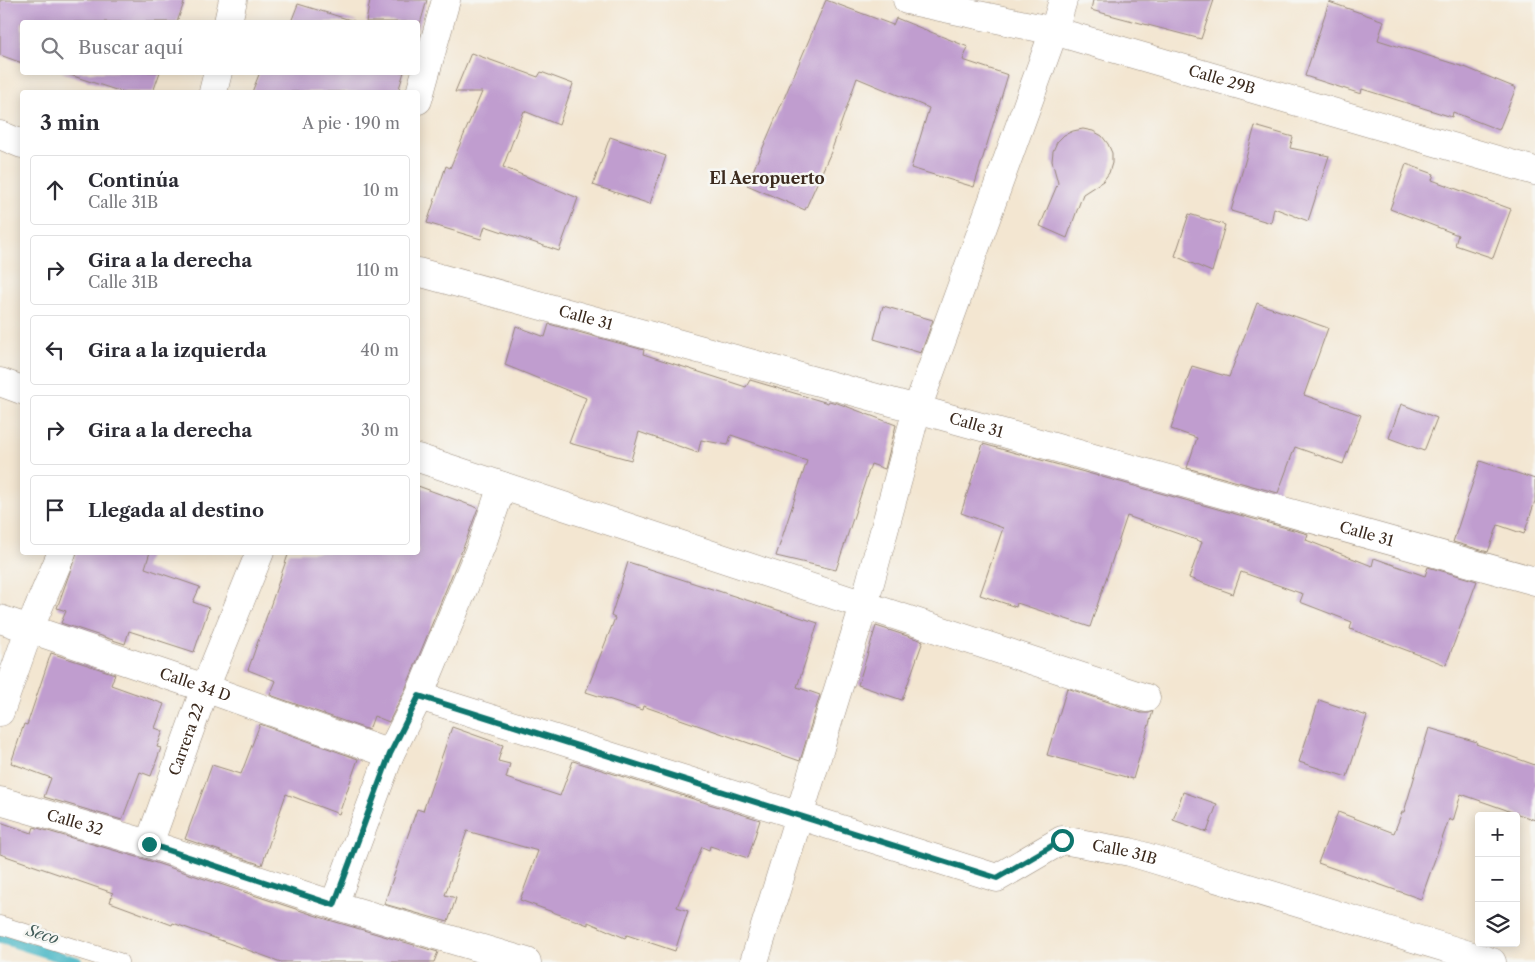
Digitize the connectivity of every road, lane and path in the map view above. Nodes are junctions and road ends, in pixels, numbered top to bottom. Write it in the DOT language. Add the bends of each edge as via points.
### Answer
graph roads {
  1 [pos="233,0"];
  2 [pos="446,0"];
  3 [pos="907,0"];
  4 [pos="1063,0"];
  5 [pos="228,20"];
  6 [pos="1054,30"];
  7 [pos="217,75"];
  8 [pos="214,90"];
  9 [pos="420,93"];
  10 [pos="0,135"];
  11 [pos="20,143"];
  12 [pos="1535,171"];
  13 [pos="420,273"];
  14 [pos="0,382"];
  15 [pos="20,389"];
  16 [pos="917,409"];
  17 [pos="420,459"];
  18 [pos="502,486"];
  19 [pos="61,555"];
  20 [pos="259,555"];
  21 [pos="1535,582"];
  22 [pos="864,605"];
  23 [pos="0,619"];
  24 [pos="29,630"];
  25 [pos="205,688"];
  26 [pos="419,696"];
  27 [pos="1146,698"];
  28 [pos="0,712"];
  29 [pos="390,754"];
  30 [pos="0,801"];
  31 [pos="800,817"];
  32 [pos="149,844"];
  33 [pos="334,905"];
  34 [pos="0,925"];
  35 [pos="119,962"];
  36 [pos="528,962"];
  37 [pos="754,962"];
  38 [pos="1492,962"];
  1 -- 5 [label="street"];
  2 -- 9 [label="street"];
  3 -- 6 [label="street, Calle 29B"];
  4 -- 6 [label="street"];
  6 -- 12 [label="street, Calle 29B"];
  6 -- 16 [label="street"];
  7 -- 8 [label="street"];
  10 -- 11 [label="street"];
  13 -- 16 [label="street, Calle 31"];
  14 -- 15 [label="street"];
  16 -- 21 [label="street, Calle 31"];
  16 -- 22 [label="street"];
  17 -- 18 [label="street"];
  18 -- 22 [label="street"];
  18 -- 26 [label="street" via="482,544"];
  19 -- 24 [label="street"];
  20 -- 25 [label="street, Carrera 22"];
  22 -- 27 [label="street"];
  22 -- 31 [label="street"];
  23 -- 24 [label="street, Calle 34 D"];
  24 -- 25 [label="street, Calle 34 D"];
  24 -- 28 [label="street"];
  25 -- 29 [label="street, Calle 34 D"];
  25 -- 32 [label="street, Carrera 22"];
  26 -- 29 [label="street"];
  26 -- 31 [label="street, Calle 31B"];
  29 -- 33 [label="street"];
  30 -- 32 [label="street, Calle 32"];
  31 -- 37 [label="street"];
  31 -- 38 [label="street, Calle 31B" via="997,878 1062,840 1130,852"];
  32 -- 33 [label="street, Calle 32"];
  33 -- 36 [label="street, Calle 32"];
  34 -- 35 [label="lane"];
}
